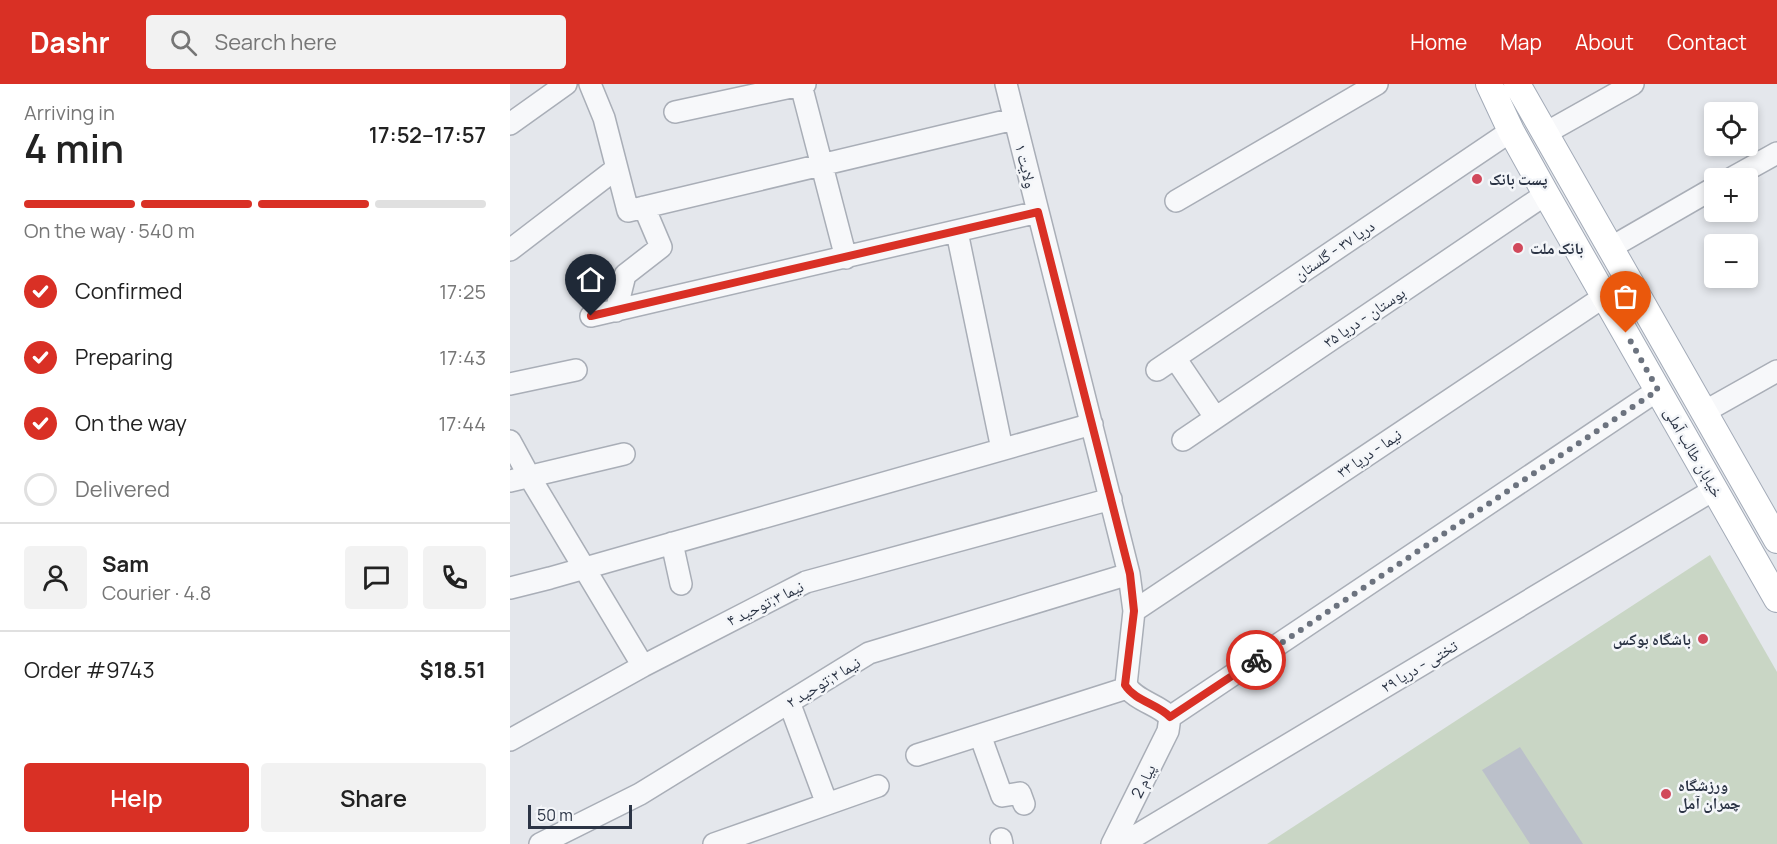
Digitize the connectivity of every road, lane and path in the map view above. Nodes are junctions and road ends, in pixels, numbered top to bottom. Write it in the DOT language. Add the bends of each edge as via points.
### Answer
graph roads {
  1 [pos="566,84"];
  2 [pos="590,84"];
  3 [pos="803,84"];
  4 [pos="1006,84"];
  5 [pos="1377,84"];
  6 [pos="1517,84"];
  7 [pos="1633,84"];
  8 [pos="1489,88"];
  9 [pos="675,112"];
  10 [pos="1014,119"];
  11 [pos="510,124"];
  12 [pos="1511,131"];
  13 [pos="1544,134"];
  14 [pos="1777,153"];
  15 [pos="822,165"];
  16 [pos="617,168"];
  17 [pos="1750,168"];
  18 [pos="1546,194"];
  19 [pos="1704,194"];
  20 [pos="1176,201"];
  21 [pos="636,209"];
  22 [pos="1038,212"];
  23 [pos="957,232"];
  24 [pos="1610,248"];
  25 [pos="510,250"];
  26 [pos="846,258"];
  27 [pos="1605,296"];
  28 [pos="616,310"];
  29 [pos="591,316"];
  30 [pos="1175,358"];
  31 [pos="576,370"];
  32 [pos="1157,370"];
  33 [pos="1777,371"];
  34 [pos="510,384"];
  35 [pos="1658,390"];
  36 [pos="1704,412"];
  37 [pos="1215,417"];
  38 [pos="1092,424"];
  39 [pos="1183,440"];
  40 [pos="510,441"];
  41 [pos="1002,450"];
  42 [pos="624,454"];
  43 [pos="519,479"];
  44 [pos="1715,489"];
  45 [pos="1111,499"];
  46 [pos="1773,524"];
  47 [pos="672,543"];
  48 [pos="584,568"];
  49 [pos="1130,574"];
  50 [pos="1771,581"];
  51 [pos="681,584"];
  52 [pos="510,588"];
  53 [pos="1777,599"];
  54 [pos="1134,611"];
  55 [pos="643,666"];
  56 [pos="1127,688"];
  57 [pos="789,702"];
  58 [pos="1170,717"];
  59 [pos="980,735"];
  60 [pos="510,740"];
  61 [pos="917,755"];
  62 [pos="879,786"];
  63 [pos="827,804"];
  64 [pos="1024,804"];
  65 [pos="540,844"];
  66 [pos="714,844"];
  67 [pos="1112,844"];
  68 [pos="1122,844"];
  1 -- 11 [label="street"];
  2 -- 16 [label="street"];
  3 -- 9 [label="street"];
  3 -- 15 [label="street"];
  4 -- 10 [label="street, ولایت ۱"];
  5 -- 20 [label="street"];
  6 -- 13 [label="main road, خیابان طالب آملی"];
  7 -- 13 [label="street"];
  8 -- 12 [label="main road, خیابان طالب آملی"];
  10 -- 15 [label="street"];
  10 -- 22 [label="street, ولایت ۱"];
  12 -- 18 [label="main road, خیابان طالب آملی"];
  12 -- 30 [label="street, دریا ۳۷ - گلستان"];
  13 -- 24 [label="main road, خیابان طالب آملی"];
  14 -- 17 [label="street"];
  15 -- 21 [label="street"];
  15 -- 26 [label="street"];
  16 -- 21 [label="street"];
  16 -- 25 [label="street"];
  18 -- 27 [label="main road, خیابان طالب آملی"];
  18 -- 37 [label="street, بوستان - دریا ۳۵"];
  19 -- 24 [label="street"];
  21 -- 28 [label="street" via="661,247 625,275"];
  22 -- 23 [label="street"];
  22 -- 38 [label="street, ولایت ۱"];
  23 -- 26 [label="street"];
  23 -- 41 [label="street"];
  24 -- 36 [label="main road, خیابان طالب آملی"];
  26 -- 28 [label="street"];
  27 -- 35 [label="main road, خیابان طالب آملی"];
  27 -- 54 [label="street, نیما - دریا ۳۳"];
  28 -- 29 [label="street"];
  30 -- 32 [label="street, دریا ۳۷ - گلستان"];
  30 -- 37 [label="street"];
  31 -- 34 [label="street"];
  33 -- 36 [label="street"];
  35 -- 44 [label="main road, خیابان طالب آملی"];
  35 -- 58 [label="street"];
  36 -- 46 [label="main road, خیابان طالب آملی"];
  37 -- 39 [label="street, بوستان - دریا ۳۵"];
  38 -- 41 [label="street"];
  38 -- 45 [label="street, ولایت ۱"];
  40 -- 43 [label="street"];
  41 -- 47 [label="street"];
  42 -- 43 [label="street"];
  43 -- 48 [label="street"];
  44 -- 50 [label="main road, خیابان طالب آملی"];
  44 -- 68 [label="street, تختی - دریا ۲۹"];
  45 -- 49 [label="street, ولایت ۱"];
  45 -- 55 [label="street, نیما ۳;توحید ۴" via="806,582"];
  47 -- 48 [label="street"];
  47 -- 51 [label="street"];
  48 -- 52 [label="street"];
  48 -- 55 [label="street"];
  49 -- 54 [label="street, ولایت ۱"];
  49 -- 57 [label="street, نیما ۲;توحید ۲" via="869,653"];
  50 -- 53 [label="main road, خیابان طالب آملی"];
  54 -- 56 [label="street, ولایت ۱"];
  55 -- 60 [label="street, نیما ۳;توحید ۴"];
  56 -- 58 [label="street"];
  56 -- 59 [label="street"];
  57 -- 63 [label="street"];
  57 -- 65 [label="street, نیما ۲;توحید ۲" via="640,794"];
  58 -- 67 [label="street, پیام 2" via="1168,731"];
  59 -- 61 [label="street"];
  59 -- 64 [label="street" via="1002,796 1020,793"];
  62 -- 63 [label="street"];
  63 -- 66 [label="street"];
}
